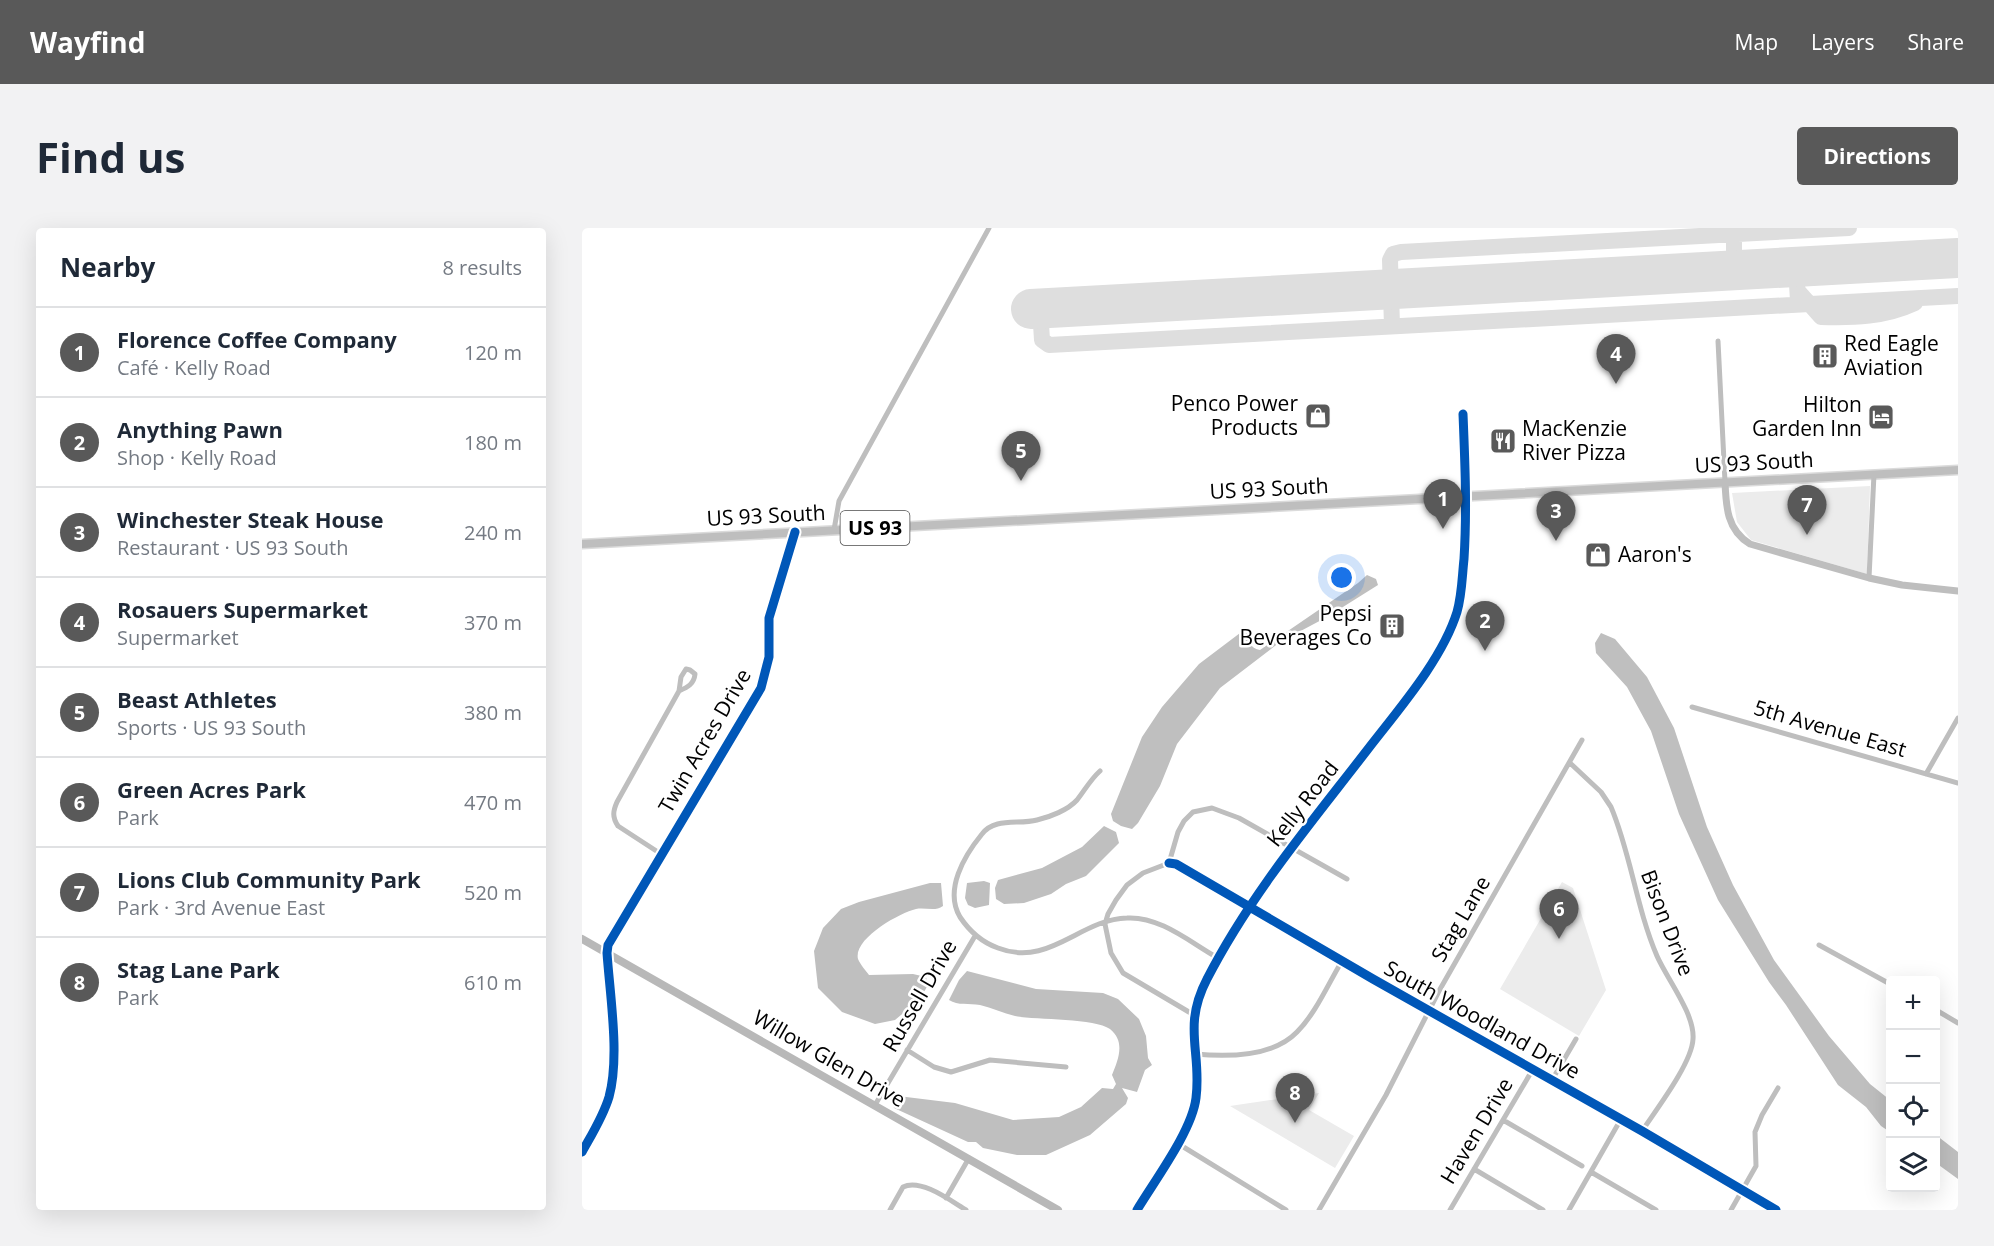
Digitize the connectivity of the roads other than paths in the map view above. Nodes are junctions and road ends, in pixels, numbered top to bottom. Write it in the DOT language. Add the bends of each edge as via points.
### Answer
graph roads {
  1 [pos="989,228"];
  2 [pos="1718,341"];
  3 [pos="1463,414"];
  4 [pos="1958,470"];
  5 [pos="1874,474"];
  6 [pos="1725,482"];
  7 [pos="1467,496"];
  8 [pos="834,530"];
  9 [pos="795,532"];
  10 [pos="582,544"];
  11 [pos="1869,578"];
  12 [pos="1958,591"];
  13 [pos="679,692"];
  14 [pos="1692,707"];
  15 [pos="1958,718"];
  16 [pos="1582,740"];
  17 [pos="1570,763"];
  18 [pos="1100,771"];
  19 [pos="1926,774"];
  20 [pos="1958,783"];
  21 [pos="1291,848"];
  22 [pos="661,854"];
  23 [pos="1169,863"];
  24 [pos="1347,879"];
  25 [pos="1250,907"];
  26 [pos="1106,921"];
  27 [pos="975,936"];
  28 [pos="582,939"];
  29 [pos="1819,945"];
  30 [pos="607,954"];
  31 [pos="1218,958"];
  32 [pos="1342,961"];
  33 [pos="1886,982"];
  34 [pos="1429,1011"];
  35 [pos="1940,1013"];
  36 [pos="1194,1015"];
  37 [pos="1958,1023"];
  38 [pos="1576,1039"];
  39 [pos="908,1050"];
  40 [pos="1195,1054"];
  41 [pos="1066,1067"];
  42 [pos="1533,1069"];
  43 [pos="1552,1080"];
  44 [pos="1778,1088"];
  45 [pos="875,1105"];
  46 [pos="1621,1119"];
  47 [pos="1503,1120"];
  48 [pos="1642,1131"];
  49 [pos="1178,1143"];
  50 [pos="582,1152"];
  51 [pos="969,1158"];
  52 [pos="1582,1166"];
  53 [pos="1474,1169"];
  54 [pos="1591,1172"];
  55 [pos="1742,1190"];
  56 [pos="946,1198"];
  57 [pos="890,1210"];
  58 [pos="966,1210"];
  59 [pos="1058,1210"];
  60 [pos="1137,1210"];
  61 [pos="1286,1210"];
  62 [pos="1318,1210"];
  63 [pos="1450,1210"];
  64 [pos="1543,1210"];
  65 [pos="1569,1210"];
  66 [pos="1656,1210"];
  67 [pos="1731,1210"];
  68 [pos="1776,1210"];
  1 -- 8 [label="street" via="839,501"];
  2 -- 6 [label="street"];
  3 -- 7 [label="street, Kelly Road"];
  4 -- 5 [label="main road, US 93 South / US 93"];
  5 -- 6 [label="main road, US 93 South / US 93"];
  5 -- 11 [label="street"];
  6 -- 7 [label="main road, US 93 South / US 93"];
  6 -- 11 [label="street" via="1728,516 1744,540 1760,548"];
  7 -- 8 [label="main road, US 93 South / US 93"];
  7 -- 21 [label="street, Kelly Road" via="1461,594 1448,633 1408,698"];
  8 -- 9 [label="main road, US 93 South / US 93"];
  9 -- 10 [label="main road, US 93 South / US 93"];
  9 -- 22 [label="street, Twin Acres Drive" via="770,618 769,657 761,688"];
  11 -- 12 [label="street"];
  13 -- 22 [label="street" via="613,813 618,826"];
  14 -- 19 [label="street, 5th Avenue East"];
  15 -- 19 [label="street"];
  16 -- 17 [label="street, Stag Lane"];
  17 -- 34 [label="street, Stag Lane"];
  17 -- 48 [label="street, Bison Drive" via="1611,807 1649,934 1692,1024 1689,1055"];
  18 -- 27 [label="street" via="1067,809 1037,820 999,823 983,832 957,874 953,897 956,910"];
  19 -- 20 [label="street, 5th Avenue East"];
  21 -- 23 [label="street" via="1225,811 1206,808 1184,820"];
  21 -- 24 [label="street"];
  21 -- 25 [label="street, Kelly Road"];
  22 -- 30 [label="street, Twin Acres Drive" via="611,938"];
  23 -- 25 [label="street, South Woodland Drive"];
  23 -- 26 [label="street" via="1132,881 1116,900"];
  25 -- 31 [label="street, Kelly Road"];
  25 -- 32 [label="street, South Woodland Drive"];
  26 -- 27 [label="street" via="1030,953 1008,952"];
  26 -- 31 [label="street" via="1128,918 1154,922"];
  26 -- 36 [label="street" via="1111,953 1123,973"];
  27 -- 39 [label="street, Russell Drive"];
  28 -- 30 [label="main road, Willow Glen Drive"];
  29 -- 33 [label="street"];
  30 -- 45 [label="main road, Willow Glen Drive"];
  30 -- 50 [label="street" via="612,1076 605,1109"];
  31 -- 36 [label="street, Kelly Road" via="1202,987"];
  32 -- 34 [label="street, South Woodland Drive"];
  32 -- 40 [label="street" via="1306,1020 1286,1041 1266,1050"];
  34 -- 42 [label="street, South Woodland Drive"];
  34 -- 62 [label="street, Stag Lane"];
  35 -- 37 [label="street"];
  36 -- 40 [label="street, Kelly Road"];
  38 -- 43 [label="street"];
  39 -- 41 [label="street" via="934,1067 951,1072 990,1059"];
  39 -- 45 [label="street, Russell Drive"];
  40 -- 49 [label="street, Kelly Road" via="1194,1108"];
  42 -- 43 [label="street, South Woodland Drive"];
  42 -- 47 [label="street, Haven Drive"];
  43 -- 46 [label="street, South Woodland Drive"];
  44 -- 55 [label="street" via="1755,1132 1756,1166"];
  45 -- 51 [label="main road, Willow Glen Drive"];
  46 -- 48 [label="street, South Woodland Drive"];
  46 -- 54 [label="street"];
  47 -- 52 [label="street"];
  47 -- 53 [label="street, Haven Drive"];
  48 -- 55 [label="street, South Woodland Drive"];
  49 -- 60 [label="street, Kelly Road"];
  49 -- 61 [label="street"];
  51 -- 56 [label="street"];
  51 -- 59 [label="main road, Willow Glen Drive"];
  53 -- 63 [label="street, Haven Drive"];
  53 -- 64 [label="street"];
  54 -- 65 [label="street"];
  54 -- 66 [label="street"];
  55 -- 67 [label="street"];
  55 -- 68 [label="street, South Woodland Drive"];
  56 -- 57 [label="street" via="910,1184 900,1192"];
  56 -- 58 [label="street"];
}
